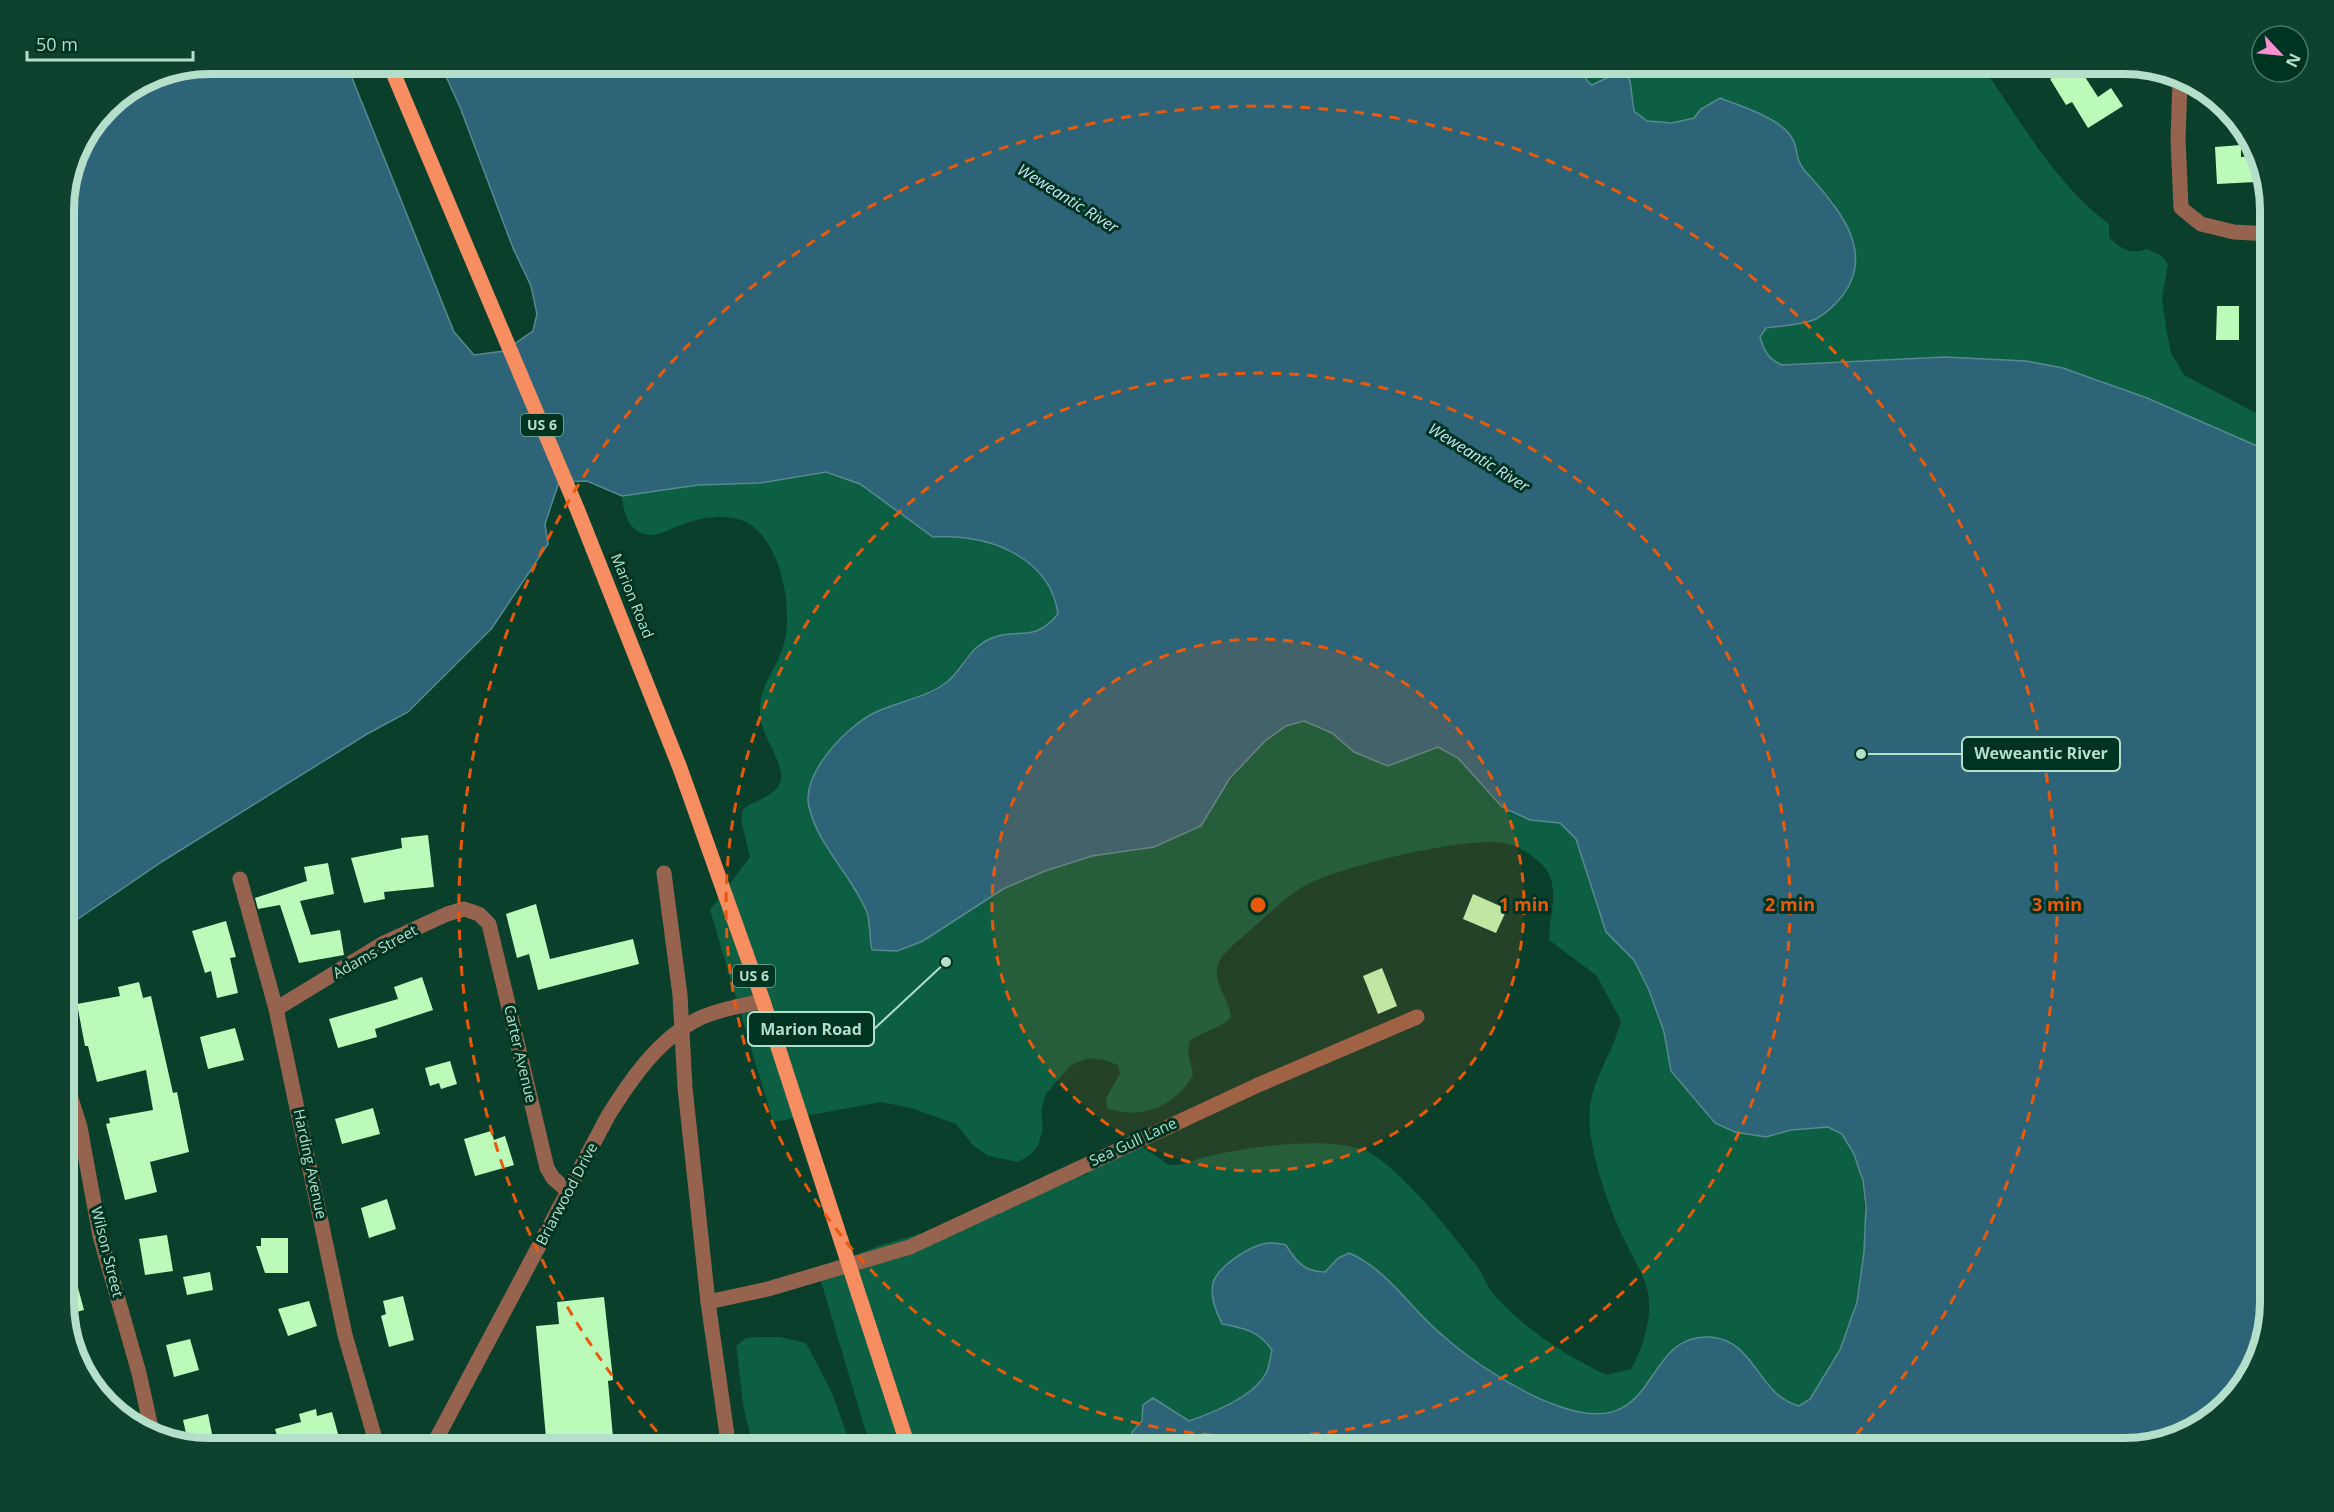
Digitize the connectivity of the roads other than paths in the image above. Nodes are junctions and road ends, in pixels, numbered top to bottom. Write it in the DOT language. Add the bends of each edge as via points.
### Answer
graph roads {
  1 [pos="394,74"];
  2 [pos="2180,86"];
  3 [pos="2260,233"];
  4 [pos="664,873"];
  5 [pos="240,879"];
  6 [pos="478,914"];
  7 [pos="763,1001"];
  8 [pos="276,1009"];
  9 [pos="1417,1017"];
  10 [pos="682,1029"];
  11 [pos="74,1108"];
  12 [pos="568,1191"];
  13 [pos="849,1266"];
  14 [pos="708,1302"];
  15 [pos="150,1424"];
  16 [pos="375,1438"];
  17 [pos="437,1438"];
  18 [pos="727,1438"];
  19 [pos="905,1438"];
  1 -- 7 [label="main road, Marion Road / US 6" via="578,511 680,768"];
  2 -- 3 [label="street" via="2181,208 2201,224"];
  4 -- 10 [label="street"];
  5 -- 8 [label="street, Harding Avenue"];
  6 -- 8 [label="street, Adams Street" via="464,909 447,914 384,943"];
  6 -- 12 [label="street, Carter Avenue" via="489,924 547,1168"];
  7 -- 10 [label="street, Briarwood Drive" via="717,1012"];
  7 -- 13 [label="main road, Marion Road / US 6"];
  8 -- 16 [label="street, Harding Avenue" via="345,1335"];
  9 -- 13 [label="street, Sea Gull Lane" via="1227,1099 910,1247"];
  10 -- 12 [label="street, Briarwood Drive" via="638,1071"];
  10 -- 14 [label="street"];
  11 -- 15 [label="street, Wilson Street" via="100,1236"];
  12 -- 17 [label="street, Briarwood Drive"];
  13 -- 14 [label="street, Sea Gull Lane"];
  13 -- 19 [label="main road, Marion Road / US 6"];
  14 -- 18 [label="street"];
}
